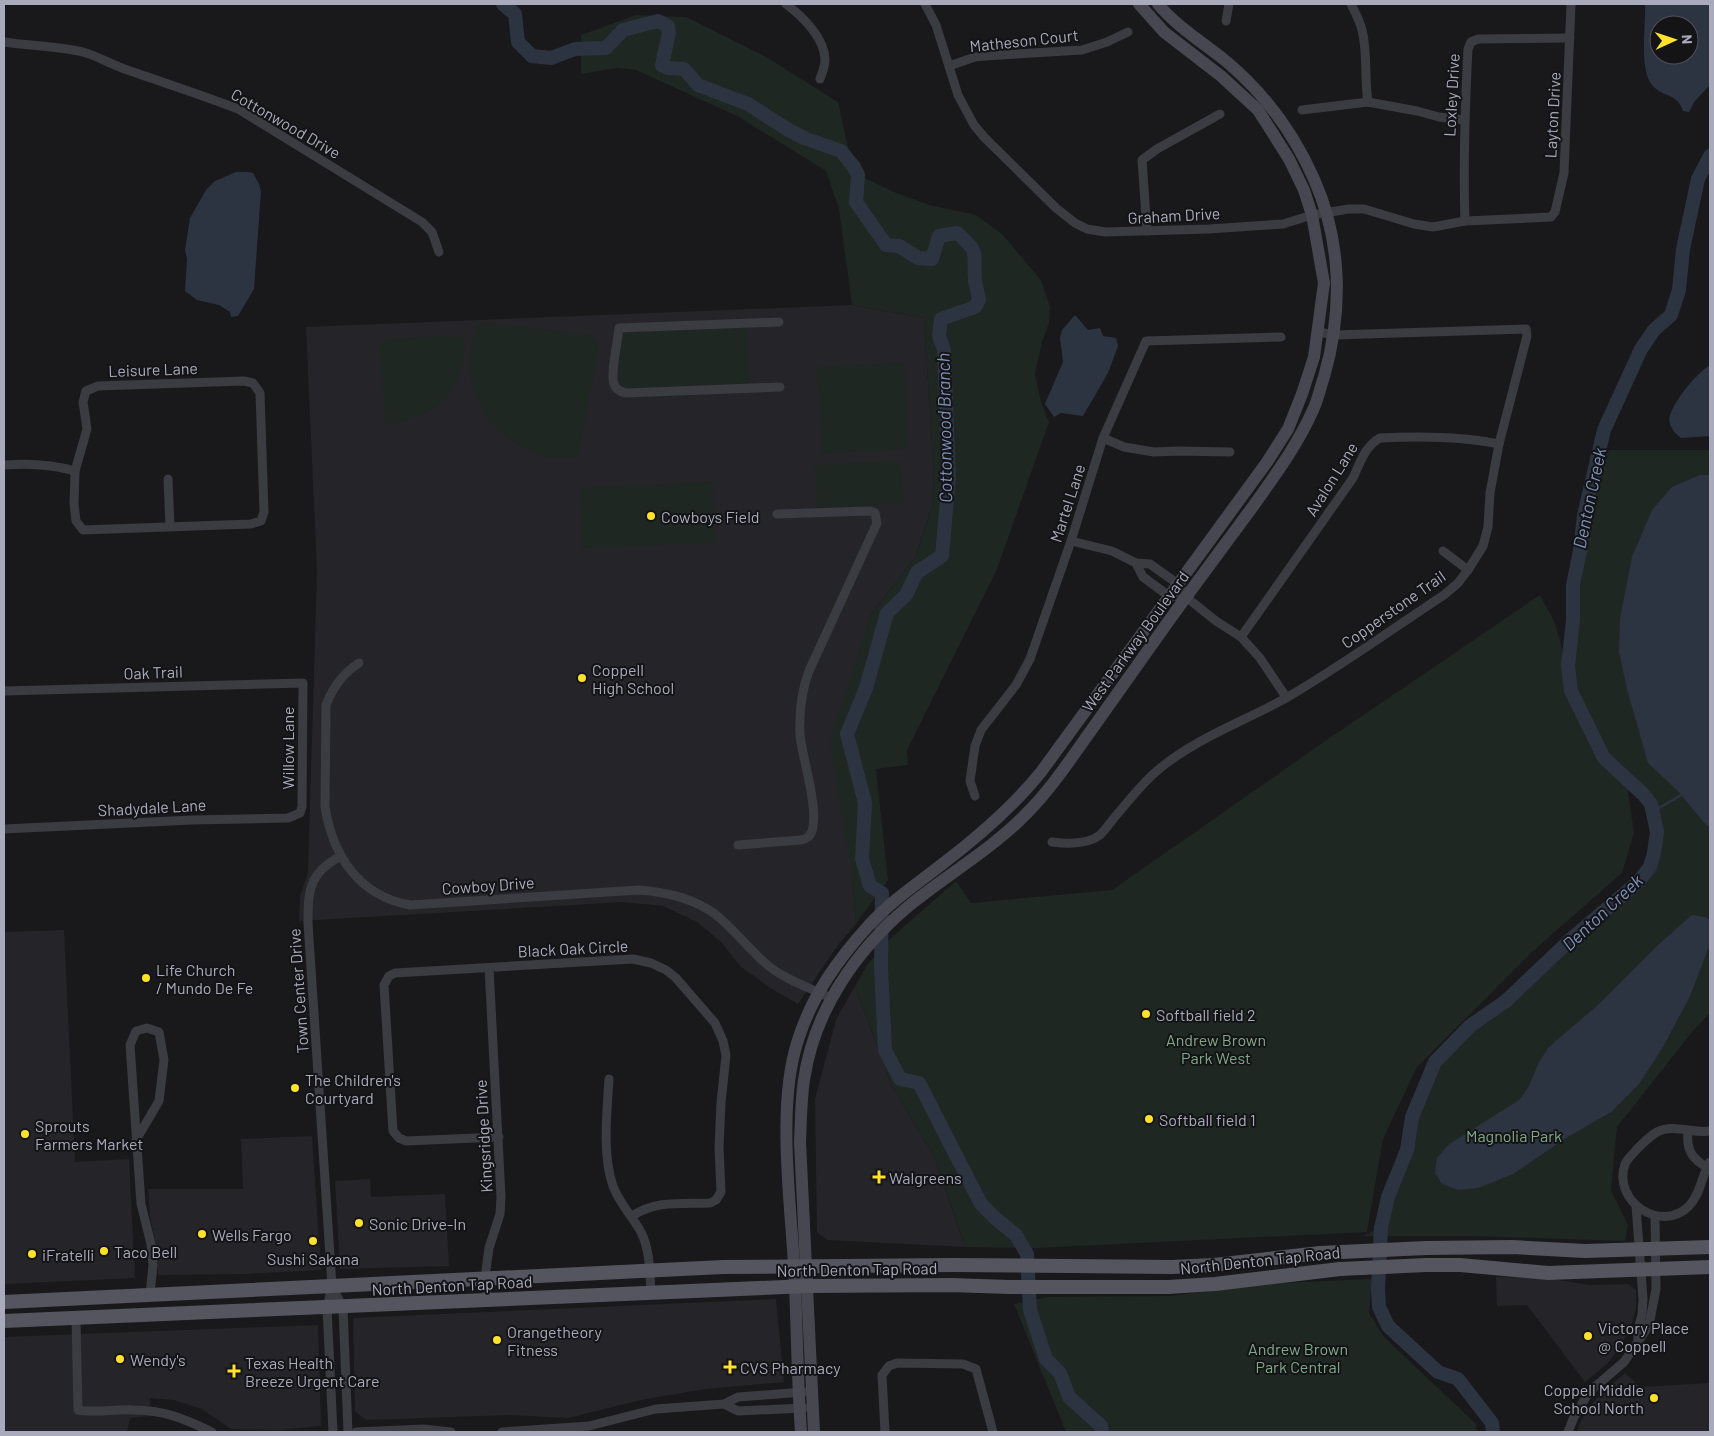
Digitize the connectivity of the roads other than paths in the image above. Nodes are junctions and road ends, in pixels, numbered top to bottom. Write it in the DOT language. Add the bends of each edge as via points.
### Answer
graph roads {
  1 [pos="786,4"];
  2 [pos="925,4"];
  3 [pos="1139,4"];
  4 [pos="1158,4"];
  5 [pos="1229,4"];
  6 [pos="1351,4"];
  7 [pos="1571,4"];
  8 [pos="797,7"];
  9 [pos="1226,21"];
  10 [pos="1128,32"];
  11 [pos="1570,38"];
  12 [pos="4,42"];
  13 [pos="949,66"];
  14 [pos="820,79"];
  15 [pos="1368,102"];
  16 [pos="1302,110"];
  17 [pos="1220,114"];
  18 [pos="1464,120"];
  19 [pos="1326,213"];
  20 [pos="1312,215"];
  21 [pos="1544,218"];
  22 [pos="1465,221"];
  23 [pos="1147,231"];
  24 [pos="439,252"];
  25 [pos="779,322"];
  26 [pos="1319,332"];
  27 [pos="1334,335"];
  28 [pos="1281,337"];
  29 [pos="780,387"];
  30 [pos="1103,438"];
  31 [pos="1499,444"];
  32 [pos="1230,452"];
  33 [pos="4,465"];
  34 [pos="75,471"];
  35 [pos="168,479"];
  36 [pos="777,514"];
  37 [pos="170,526"];
  38 [pos="1071,541"];
  39 [pos="1443,551"];
  40 [pos="1136,562"];
  41 [pos="1468,570"];
  42 [pos="1178,584"];
  43 [pos="1169,596"];
  44 [pos="1186,597"];
  45 [pos="1241,637"];
  46 [pos="359,663"];
  47 [pos="302,683"];
  48 [pos="4,691"];
  49 [pos="1286,697"];
  50 [pos="975,796"];
  51 [pos="300,813"];
  52 [pos="4,829"];
  53 [pos="1052,842"];
  54 [pos="738,845"];
  55 [pos="341,856"];
  56 [pos="488,968"];
  57 [pos="819,992"];
  58 [pos="831,998"];
  59 [pos="609,1079"];
  60 [pos="1688,1130"];
  61 [pos="1710,1132"];
  62 [pos="499,1137"];
  63 [pos="136,1140"];
  64 [pos="1709,1165"];
  65 [pos="1636,1206"];
  66 [pos="632,1216"];
  67 [pos="1655,1216"];
  68 [pos="1710,1247"];
  69 [pos="1655,1249"];
  70 [pos="1640,1250"];
  71 [pos="954,1265"];
  72 [pos="1214,1265"];
  73 [pos="800,1266"];
  74 [pos="1710,1267"];
  75 [pos="1641,1270"];
  76 [pos="1656,1270"];
  77 [pos="650,1271"];
  78 [pos="487,1279"];
  79 [pos="1215,1284"];
  80 [pos="951,1285"];
  81 [pos="332,1286"];
  82 [pos="801,1286"];
  83 [pos="651,1293"];
  84 [pos="145,1295"];
  85 [pos="75,1298"];
  86 [pos="487,1300"];
  87 [pos="4,1302"];
  88 [pos="327,1308"];
  89 [pos="343,1308"];
  90 [pos="76,1318"];
  91 [pos="4,1321"];
  92 [pos="1638,1339"];
  93 [pos="812,1391"];
  94 [pos="798,1392"];
  95 [pos="724,1404"];
  96 [pos="812,1407"];
  97 [pos="799,1408"];
  98 [pos="212,1432"];
  99 [pos="333,1432"];
  100 [pos="348,1432"];
  101 [pos="356,1432"];
  102 [pos="451,1432"];
  103 [pos="502,1432"];
  104 [pos="800,1432"];
  105 [pos="814,1432"];
  106 [pos="885,1432"];
  107 [pos="993,1432"];
  108 [pos="1568,1432"];
  1 -- 8 [label="street"];
  2 -- 13 [label="street, Graham Drive" via="936,25"];
  3 -- 20 [label="street, West Parkway Boulevard" via="1164,32 1221,76 1258,110 1289,159"];
  4 -- 19 [label="street, West Parkway Boulevard" via="1227,62 1282,121 1300,149"];
  5 -- 9 [label="street"];
  6 -- 15 [label="street" via="1362,28"];
  7 -- 11 [label="street, Layton Drive"];
  8 -- 14 [label="street" via="823,48 825,60"];
  10 -- 13 [label="street, Matheson Court" via="1082,50 975,57"];
  11 -- 18 [label="street, Loxley Drive" via="1478,39 1471,42"];
  11 -- 21 [label="street, Layton Drive" via="1563,183 1555,212"];
  12 -- 24 [label="street, Cottonwood Drive" via="60,47 85,53 238,109 422,222 432,232"];
  13 -- 23 [label="street, Graham Drive" via="958,95 974,125 1056,208 1087,229"];
  15 -- 16 [label="street"];
  15 -- 18 [label="street" via="1439,118"];
  17 -- 23 [label="street" via="1150,152 1142,160"];
  18 -- 22 [label="street, Loxley Drive"];
  19 -- 20 [label="street, Graham Drive"];
  19 -- 22 [label="street, Graham Drive" via="1364,209 1432,227"];
  19 -- 27 [label="street, West Parkway Boulevard" via="1338,286"];
  20 -- 23 [label="street, Graham Drive" via="1283,224"];
  20 -- 26 [label="street, West Parkway Boulevard" via="1324,283"];
  21 -- 22 [label="street, Graham Drive"];
  25 -- 29 [label="street" via="619,328 613,378 615,386 626,393"];
  26 -- 27 [label="street, Copperstone Trail"];
  26 -- 42 [label="street, West Parkway Boulevard" via="1314,357 1288,429"];
  27 -- 31 [label="street, Copperstone Trail" via="1526,329 1527,336"];
  27 -- 44 [label="street, West Parkway Boulevard" via="1314,408 1286,460"];
  28 -- 30 [label="street, Martel Lane" via="1146,341"];
  30 -- 32 [label="street" via="1124,447 1154,452"];
  30 -- 38 [label="street, Martel Lane"];
  31 -- 41 [label="street, Copperstone Trail" via="1488,527 1483,546"];
  31 -- 45 [label="street, Avalon Lane" via="1454,437 1380,438 1372,442 1353,478"];
  33 -- 34 [label="street" via="32,463"];
  34 -- 37 [label="street, Leisure Lane" via="76,521 83,530"];
  34 -- 37 [label="street, Leisure Lane" via="87,429 83,402 86,391 98,386 253,383 260,393 264,512 261,521"];
  35 -- 37 [label="street"];
  36 -- 54 [label="street" via="870,511 875,514 877,523 802,691 800,737 814,812 812,830 807,838 801,840"];
  38 -- 40 [label="street"];
  38 -- 50 [label="street, Martel Lane" via="1030,659 1016,685 981,730 970,781"];
  39 -- 41 [label="street"];
  40 -- 42 [label="street" via="1150,564"];
  40 -- 43 [label="street" via="1143,577"];
  41 -- 49 [label="street, Copperstone Trail" via="1444,595"];
  42 -- 43 [label="street, West Parkway Boulevard"];
  42 -- 44 [label="street"];
  43 -- 44 [label="street"];
  43 -- 57 [label="street, West Parkway Boulevard" via="1026,791 998,819 872,922 843,954"];
  44 -- 45 [label="street"];
  44 -- 58 [label="street, West Parkway Boulevard" via="1055,781 1026,814 1001,838 897,917 859,957"];
  45 -- 49 [label="street" via="1260,658"];
  46 -- 55 [label="street, Cowboy Drive" via="342,677 326,705 325,807"];
  47 -- 48 [label="street, Oak Trail"];
  47 -- 51 [label="street, Willow Lane"];
  49 -- 53 [label="street, Copperstone Trail" via="1181,752 1156,771 1099,835 1070,844"];
  51 -- 52 [label="street, Shadydale Lane" via="288,818"];
  55 -- 57 [label="street, Cowboy Drive" via="352,872 374,891 387,899 410,904 639,890 663,892 691,900 714,914 764,962"];
  55 -- 81 [label="street, Town Center Drive" via="326,864 316,876 308,897"];
  56 -- 62 [label="street, Kingsridge Drive"];
  56 -- 62 [label="street, Black Oak Circle" via="389,976 384,985 393,1131 406,1141"];
  56 -- 66 [label="street, Black Oak Circle" via="633,959 651,963 676,978 715,1024 724,1041 726,1055 720,1120 721,1192 710,1203 657,1204"];
  57 -- 58 [label="street, Cowboy Drive"];
  57 -- 73 [label="street, West Parkway Boulevard" via="798,1040 789,1090 787,1122"];
  58 -- 73 [label="street, West Parkway Boulevard" via="808,1056 801,1104"];
  59 -- 66 [label="street" via="610,1173 617,1196"];
  60 -- 61 [label="street"];
  60 -- 64 [label="street" via="1688,1148 1692,1157"];
  60 -- 65 [label="street" via="1658,1131 1626,1163 1625,1188"];
  62 -- 78 [label="street, Kingsridge Drive" via="502,1197 489,1248"];
  63 -- 63 [label="street" via="159,1101 164,1060 159,1032 147,1028 136,1031 130,1045"];
  63 -- 84 [label="street" via="141,1204 153,1265"];
  64 -- 67 [label="street" via="1695,1199 1687,1208 1676,1215"];
  65 -- 67 [label="street"];
  65 -- 70 [label="street"];
  66 -- 77 [label="street" via="642,1234"];
  67 -- 69 [label="street"];
  68 -- 69 [label="main road, North Denton Tap Road"];
  69 -- 70 [label="main road, North Denton Tap Road"];
  69 -- 76 [label="street"];
  70 -- 72 [label="main road, North Denton Tap Road" via="1502,1247 1339,1251"];
  70 -- 75 [label="street"];
  71 -- 72 [label="main road, North Denton Tap Road"];
  71 -- 73 [label="main road, North Denton Tap Road"];
  71 -- 80 [label="main road"];
  72 -- 79 [label="main road"];
  73 -- 77 [label="main road, North Denton Tap Road"];
  73 -- 82 [label="street, West Parkway Boulevard"];
  74 -- 76 [label="main road, North Denton Tap Road"];
  75 -- 76 [label="main road, North Denton Tap Road"];
  75 -- 79 [label="main road, North Denton Tap Road" via="1548,1273 1426,1265 1340,1269"];
  75 -- 92 [label="street" via="1643,1299"];
  76 -- 92 [label="street" via="1653,1311 1646,1330"];
  77 -- 78 [label="main road, North Denton Tap Road"];
  77 -- 83 [label="street"];
  78 -- 81 [label="main road, North Denton Tap Road"];
  78 -- 86 [label="street, Kingsridge Drive"];
  79 -- 80 [label="main road, North Denton Tap Road" via="1168,1287"];
  80 -- 82 [label="main road, North Denton Tap Road"];
  81 -- 84 [label="main road, North Denton Tap Road"];
  81 -- 88 [label="street, Town Center Drive"];
  81 -- 89 [label="street, Town Center Drive"];
  82 -- 83 [label="main road, North Denton Tap Road"];
  82 -- 93 [label="street"];
  82 -- 94 [label="street"];
  83 -- 86 [label="main road, North Denton Tap Road"];
  84 -- 85 [label="main road, North Denton Tap Road"];
  84 -- 90 [label="main road" via="84,1304 77,1310"];
  85 -- 87 [label="main road, North Denton Tap Road"];
  85 -- 91 [label="main road" via="65,1310 25,1314"];
  86 -- 89 [label="main road, North Denton Tap Road"];
  88 -- 89 [label="main road, North Denton Tap Road"];
  88 -- 90 [label="main road, North Denton Tap Road"];
  88 -- 99 [label="street, Town Center Drive"];
  89 -- 100 [label="street, Town Center Drive"];
  90 -- 91 [label="main road, North Denton Tap Road"];
  90 -- 98 [label="street" via="78,1410 161,1412"];
  92 -- 108 [label="street" via="1624,1362 1590,1392"];
  93 -- 94 [label="street"];
  93 -- 96 [label="street"];
  94 -- 95 [label="street" via="738,1397"];
  94 -- 97 [label="street"];
  95 -- 97 [label="street" via="738,1411"];
  95 -- 103 [label="street" via="656,1409 589,1426"];
  96 -- 97 [label="street"];
  96 -- 105 [label="street"];
  97 -- 104 [label="street"];
  101 -- 102 [label="street" via="423,1429"];
  106 -- 107 [label="street" via="882,1375 889,1366 963,1364 976,1369"];
}
